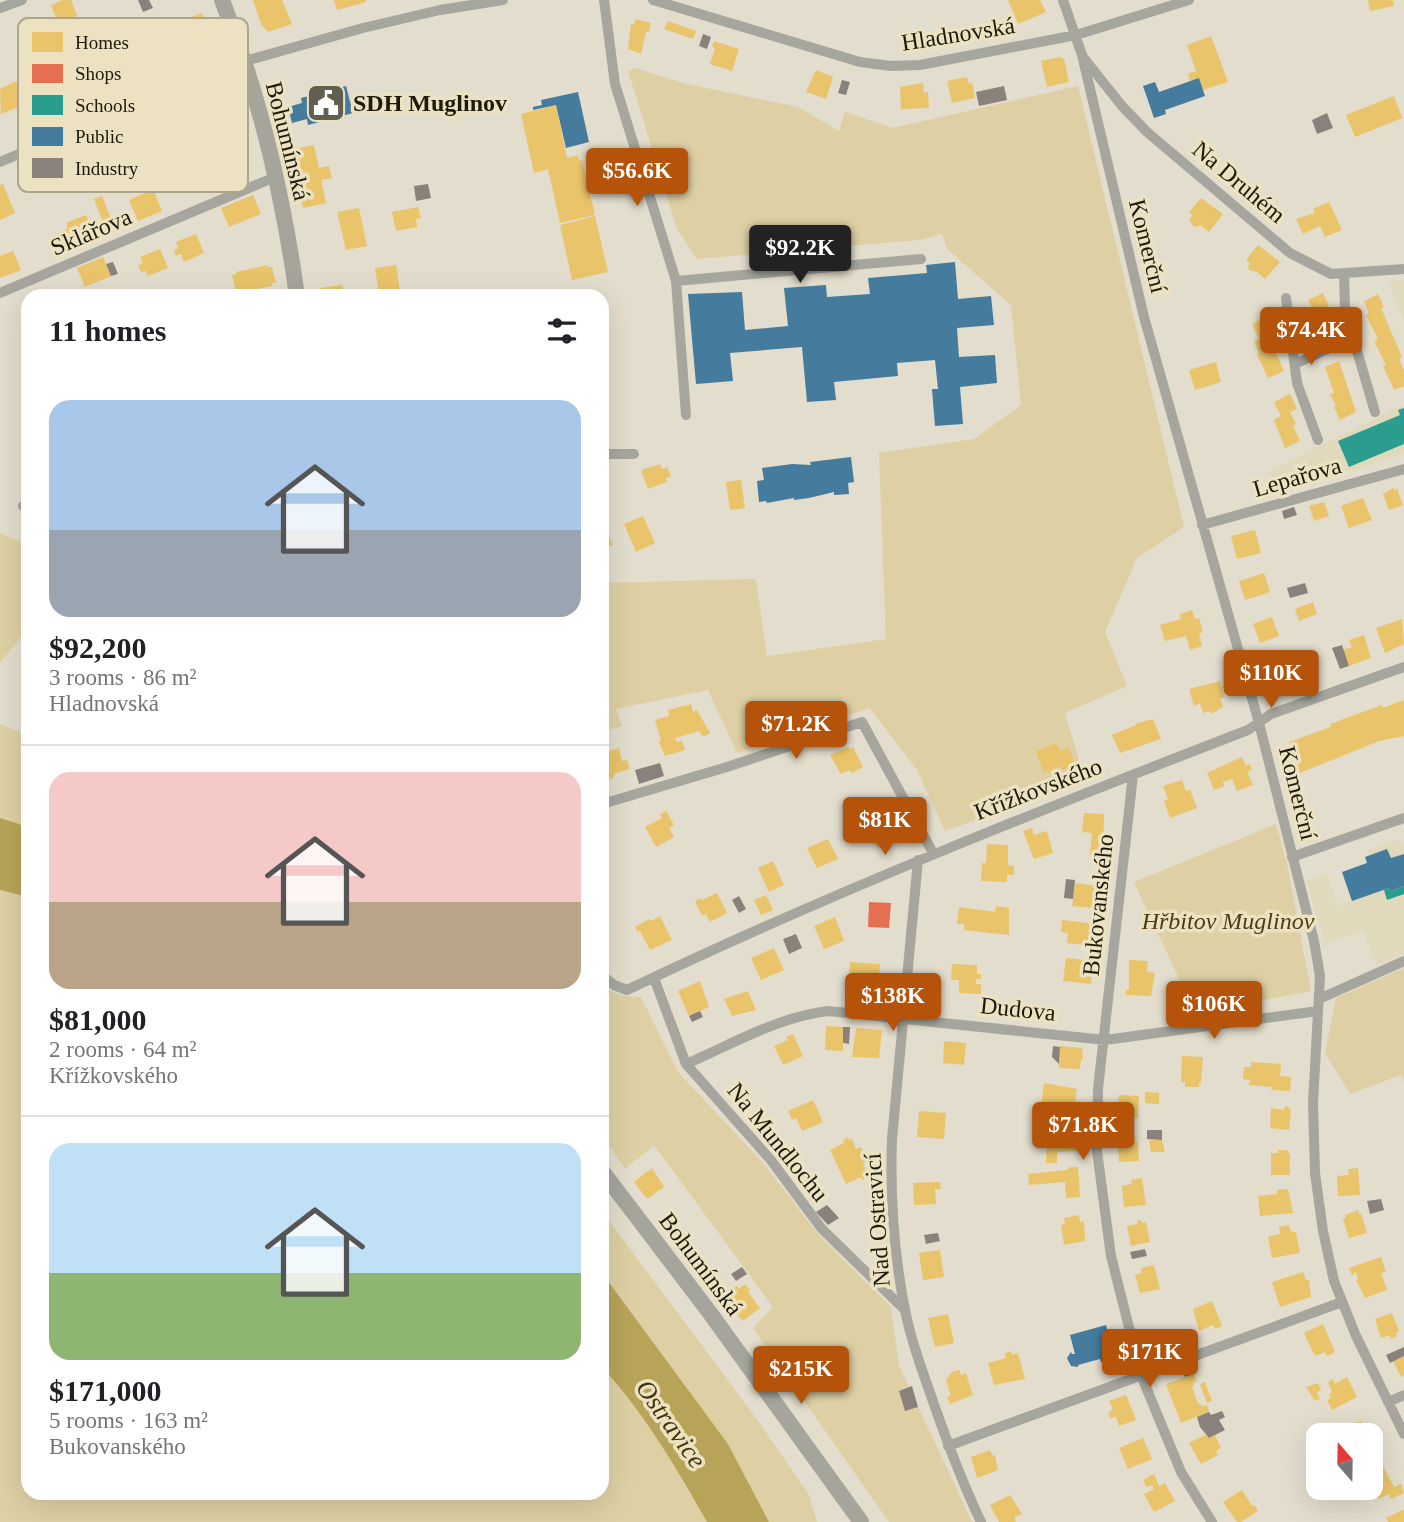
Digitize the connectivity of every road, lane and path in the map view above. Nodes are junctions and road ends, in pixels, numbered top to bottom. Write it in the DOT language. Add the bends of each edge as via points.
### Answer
graph roads {
  1 [pos="22,0"];
  2 [pos="222,0"];
  3 [pos="503,0"];
  4 [pos="604,0"];
  5 [pos="653,0"];
  6 [pos="1063,0"];
  7 [pos="1189,0"];
  8 [pos="0,8"];
  9 [pos="229,18"];
  10 [pos="1076,35"];
  11 [pos="1082,55"];
  12 [pos="248,60"];
  13 [pos="248,73"];
  14 [pos="18,155"];
  15 [pos="0,162"];
  16 [pos="275,177"];
  17 [pos="248,188"];
  18 [pos="239,192"];
  19 [pos="921,259"];
  20 [pos="1404,269"];
  21 [pos="1344,274"];
  22 [pos="676,281"];
  23 [pos="296,289"];
  24 [pos="0,293"];
  25 [pos="1286,298"];
  26 [pos="1352,338"];
  27 [pos="1295,364"];
  28 [pos="1375,412"];
  29 [pos="687,415"];
  30 [pos="1318,440"];
  31 [pos="609,454"];
  32 [pos="634,454"];
  33 [pos="1404,469"];
  34 [pos="1202,525"];
  35 [pos="1404,667"];
  36 [pos="1259,723"];
  37 [pos="1133,775"];
  38 [pos="609,802"];
  39 [pos="1404,818"];
  40 [pos="933,853"];
  41 [pos="1292,856"];
  42 [pos="918,860"];
  43 [pos="1404,961"];
  44 [pos="653,978"];
  45 [pos="609,981"];
  46 [pos="1318,1005"];
  47 [pos="905,1018"];
  48 [pos="1105,1040"];
  49 [pos="686,1064"];
  50 [pos="609,1180"];
  51 [pos="1342,1302"];
  52 [pos="905,1310"];
  53 [pos="1141,1375"];
  54 [pos="1404,1395"];
  55 [pos="1388,1402"];
  56 [pos="1404,1434"];
  57 [pos="948,1446"];
  58 [pos="861,1522"];
  59 [pos="981,1522"];
  60 [pos="1212,1522"];
  1 -- 8 [label="street"];
  2 -- 9 [label="main road, Bohumínská"];
  3 -- 12 [label="street" via="363,27"];
  4 -- 22 [label="street" via="615,84"];
  5 -- 10 [label="street, Hladnovská" via="860,62 891,66 920,65"];
  6 -- 10 [label="street, Komerční"];
  7 -- 10 [label="street, Hladnovská"];
  10 -- 11 [label="street, Komerční"];
  11 -- 21 [label="street, Na Druhém" via="1147,132 1290,253 1331,274"];
  11 -- 34 [label="street, Komerční" via="1144,317"];
  13 -- 16 [label="main road, Bohumínská"];
  14 -- 15 [label="street"];
  16 -- 17 [label="street, Sklářova"];
  16 -- 23 [label="main road, Bohumínská"];
  18 -- 24 [label="street, Sklářova"];
  19 -- 22 [label="street"];
  20 -- 21 [label="street, Na Druhém"];
  21 -- 26 [label="street"];
  22 -- 29 [label="street"];
  25 -- 27 [label="street"];
  26 -- 27 [label="street"];
  26 -- 28 [label="street"];
  27 -- 30 [label="street" via="1297,383"];
  31 -- 32 [label="street"];
  33 -- 34 [label="street, Lepařova"];
  34 -- 36 [label="street, Komerční"];
  35 -- 36 [label="street, Křížkovského"];
  36 -- 37 [label="street, Křížkovského"];
  36 -- 41 [label="street, Komerční"];
  37 -- 40 [label="street, Křížkovského"];
  37 -- 48 [label="street, Bukovanského"];
  38 -- 40 [label="street" via="862,722"];
  39 -- 41 [label="street"];
  40 -- 42 [label="street, Křížkovského"];
  41 -- 46 [label="street, Komerční" via="1314,941 1320,976"];
  42 -- 44 [label="street, Křížkovského"];
  42 -- 47 [label="street, Nad Ostravicí"];
  43 -- 46 [label="street"];
  44 -- 45 [label="street, Křížkovského" via="627,990"];
  44 -- 49 [label="street, Na Mundlochu"];
  46 -- 48 [label="street"];
  46 -- 51 [label="street, Komerční" via="1315,1173 1323,1231"];
  47 -- 48 [label="street, Dudova"];
  47 -- 49 [label="street, Dudova" via="828,1011 805,1014"];
  47 -- 52 [label="street, Nad Ostravicí" via="891,1182"];
  48 -- 53 [label="street, Bukovanského" via="1097,1151 1111,1256"];
  49 -- 52 [label="street, Na Mundlochu" via="770,1158 822,1229"];
  50 -- 58 [label="main road, Bohumínská"];
  51 -- 53 [label="street"];
  51 -- 55 [label="street, Komerční"];
  52 -- 57 [label="street, Nad Ostravicí"];
  53 -- 57 [label="street"];
  53 -- 60 [label="street, Bukovanského" via="1181,1472"];
  54 -- 55 [label="street"];
  55 -- 56 [label="street, Komerční"];
  57 -- 59 [label="street, Nad Ostravicí"];
}
